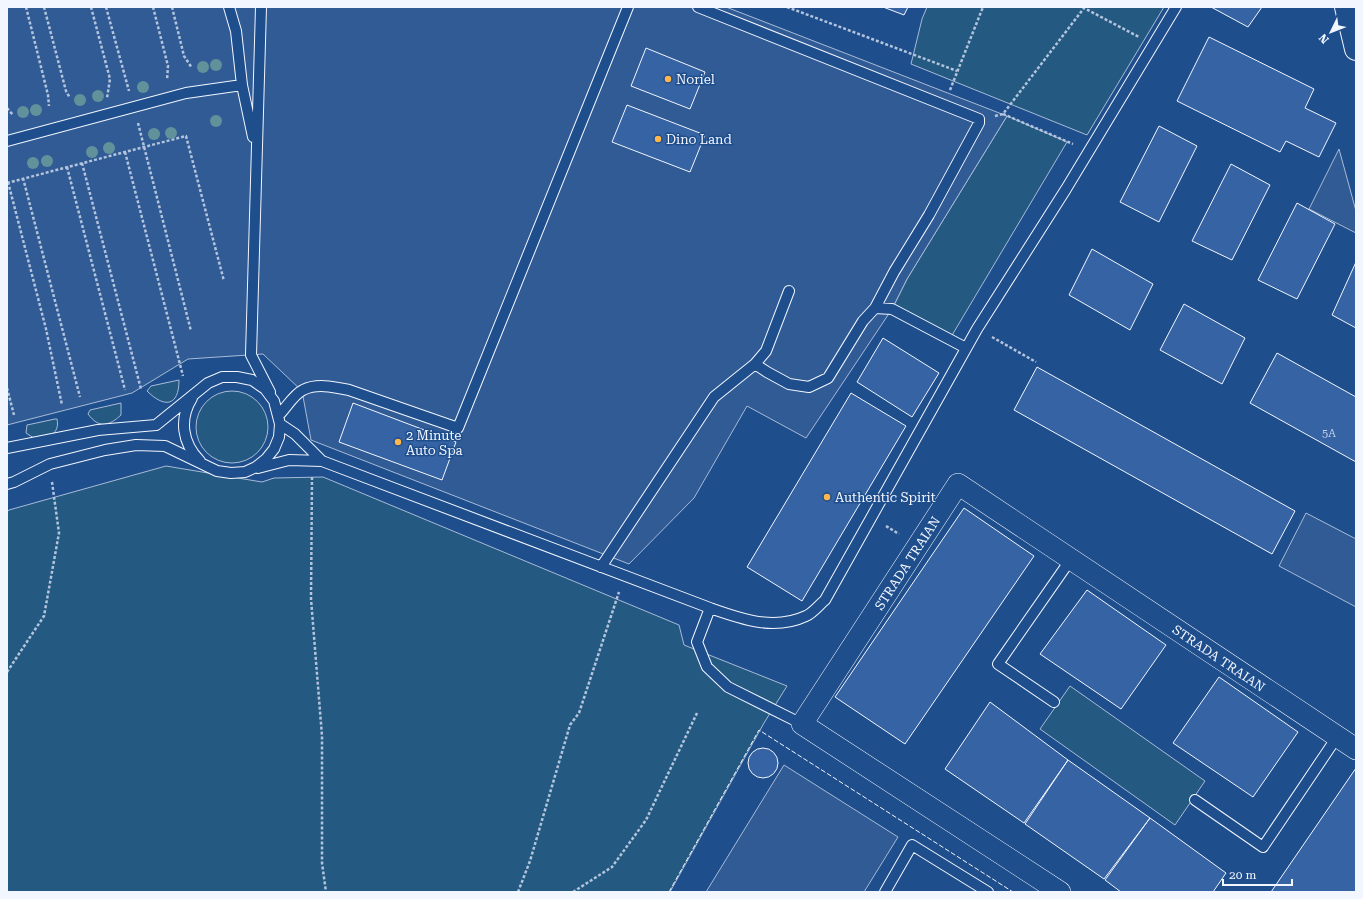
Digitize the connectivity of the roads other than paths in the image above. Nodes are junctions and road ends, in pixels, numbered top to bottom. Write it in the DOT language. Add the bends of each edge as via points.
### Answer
graph roads {
  1 [pos="229,7"];
  2 [pos="261,7"];
  3 [pos="628,7"];
  4 [pos="698,7"];
  5 [pos="1176,7"];
  6 [pos="1346,7"];
  7 [pos="1356,49"];
  8 [pos="242,85"];
  9 [pos="7,142"];
  10 [pos="257,152"];
  11 [pos="789,292"];
  12 [pos="875,308"];
  13 [pos="966,348"];
  14 [pos="755,364"];
  15 [pos="196,392"];
  16 [pos="274,401"];
  17 [pos="280,420"];
  18 [pos="7,448"];
  19 [pos="317,462"];
  20 [pos="205,465"];
  21 [pos="245,472"];
  22 [pos="9,485"];
  23 [pos="1071,559"];
  24 [pos="601,567"];
  25 [pos="710,608"];
  26 [pos="1054,702"];
  27 [pos="802,724"];
  28 [pos="1337,736"];
  29 [pos="1356,749"];
  30 [pos="1195,800"];
  31 [pos="885,892"];
  32 [pos="988,892"];
  33 [pos="1060,892"];
  1 -- 8 [label="lane" via="236,32"];
  2 -- 10 [label="lane"];
  3 -- 17 [label="lane" via="458,428 332,386 302,391"];
  4 -- 12 [label="lane" via="978,119 979,123 961,158"];
  5 -- 13 [label="lane"];
  6 -- 7 [label="street"];
  8 -- 9 [label="lane" via="186,93"];
  8 -- 10 [label="lane"];
  10 -- 16 [label="lane" via="251,355"];
  11 -- 14 [label="lane" via="766,351"];
  12 -- 13 [label="lane" via="892,309"];
  12 -- 14 [label="lane" via="863,321 828,378 809,387 789,384"];
  13 -- 25 [label="lane" via="825,600 808,615 788,622 746,621"];
  14 -- 24 [label="lane" via="714,397"];
  15 -- 16 [label="lane" via="222,377 237,377 252,380 265,389"];
  15 -- 18 [label="lane" via="156,425 98,430"];
  15 -- 20 [label="lane" via="187,406 183,422 185,438 193,453"];
  16 -- 17 [label="lane"];
  17 -- 19 [label="lane" via="295,434"];
  17 -- 21 [label="lane" via="279,437 274,449 256,467"];
  19 -- 21 [label="lane" via="289,460"];
  19 -- 24 [label="lane"];
  20 -- 21 [label="lane" via="217,471"];
  20 -- 22 [label="lane" via="165,446 136,445 50,464"];
  23 -- 26 [label="lane" via="998,664"];
  23 -- 27 [label="street, STRADA TRAIAN" via="958,484"];
  23 -- 28 [label="street, STRADA TRAIAN"];
  24 -- 25 [label="lane"];
  25 -- 27 [label="lane" via="697,642 707,667 728,687"];
  27 -- 33 [label="street"];
  28 -- 29 [label="street, STRADA TRAIAN"];
  28 -- 30 [label="lane" via="1263,847"];
  31 -- 32 [label="lane" via="912,845"];
}
